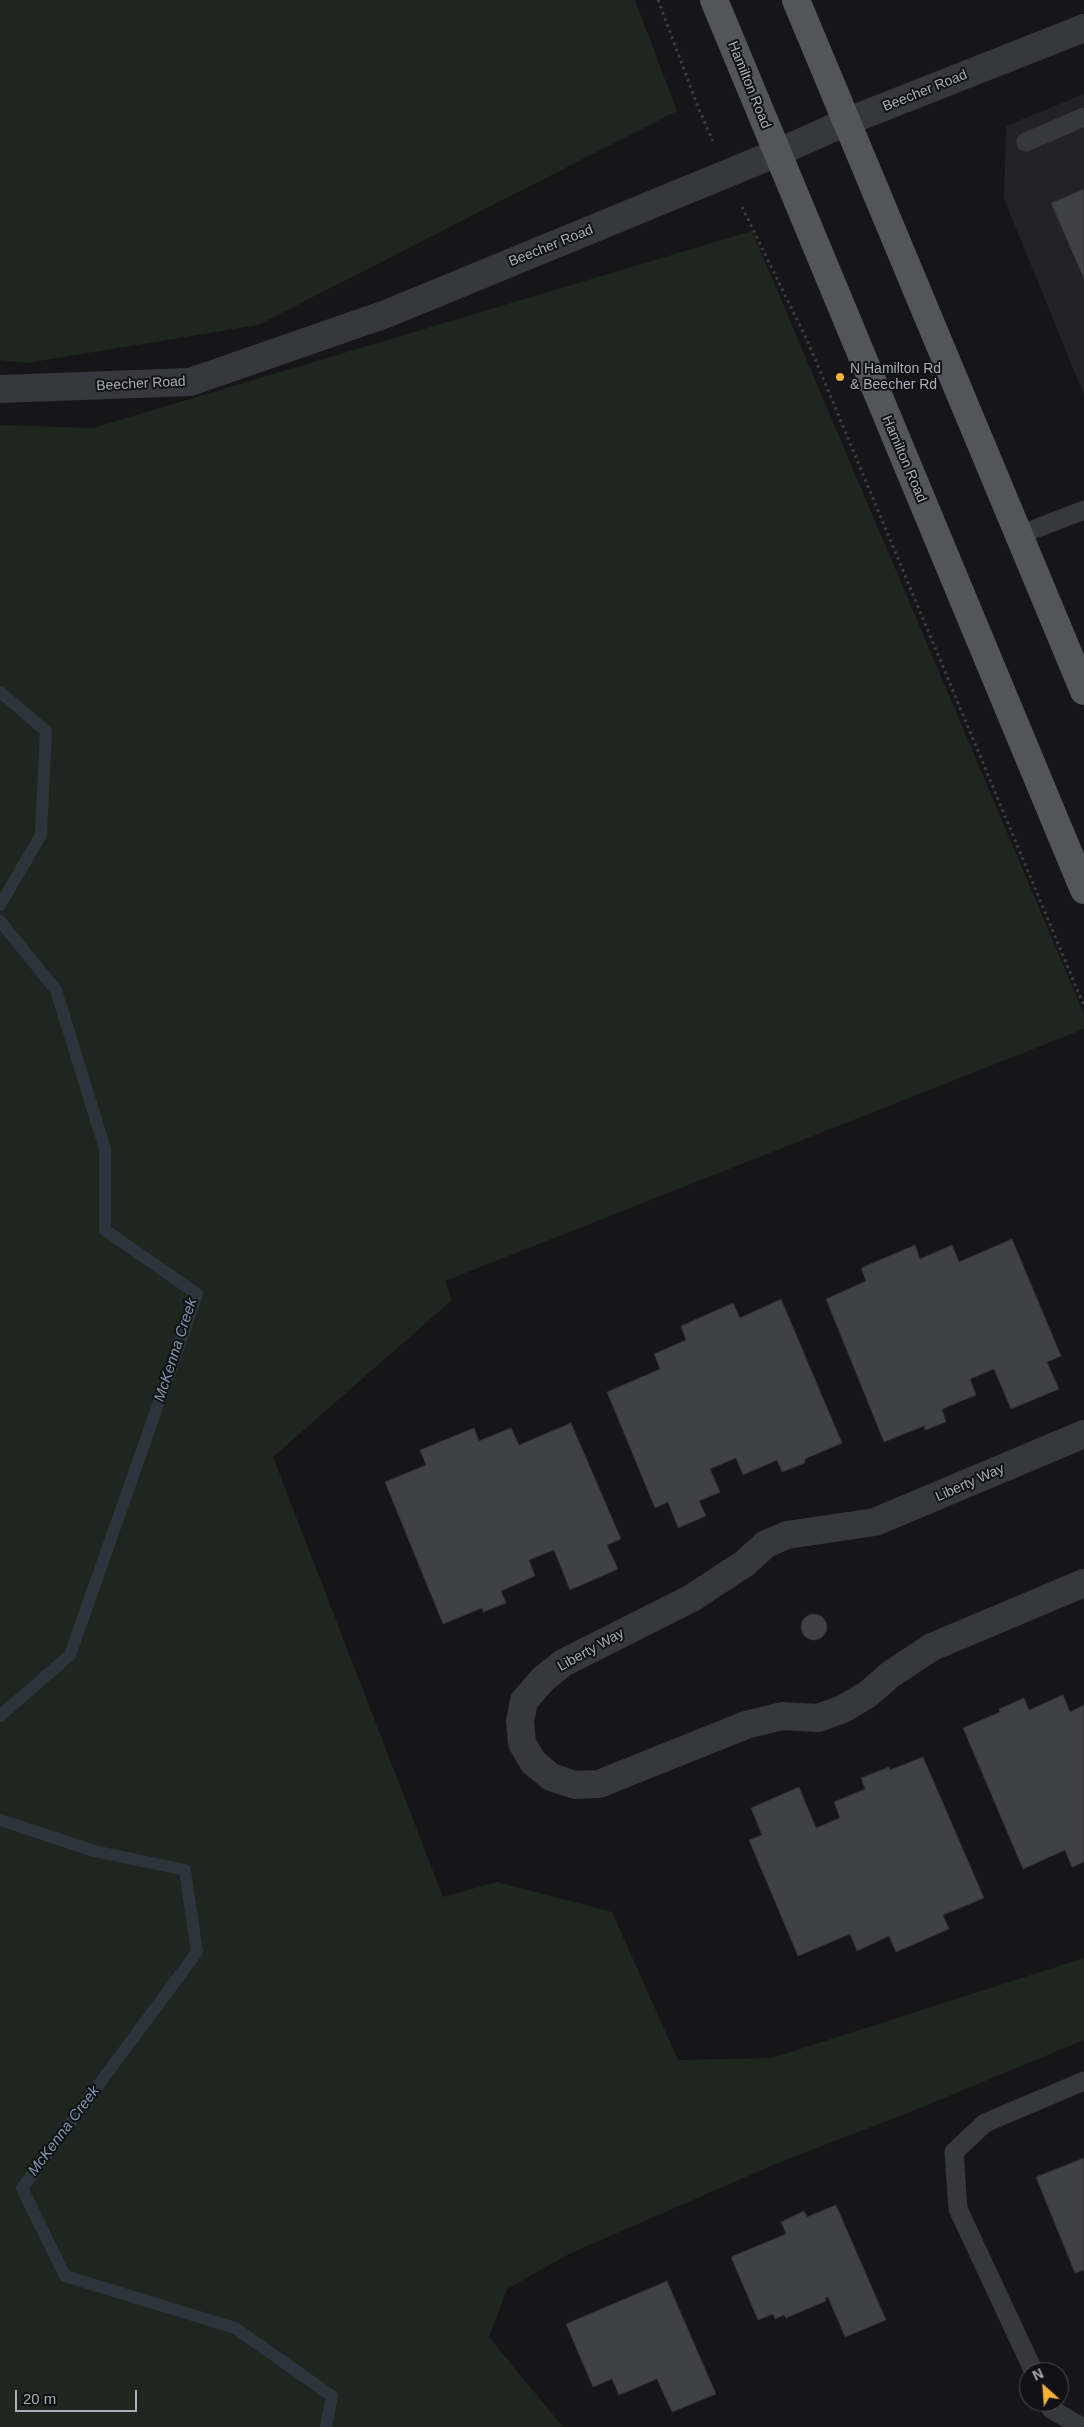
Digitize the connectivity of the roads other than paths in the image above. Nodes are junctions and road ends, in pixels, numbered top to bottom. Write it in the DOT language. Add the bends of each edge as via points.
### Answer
graph roads {
  1 [pos="714,0"];
  2 [pos="796,0"];
  3 [pos="1084,28"];
  4 [pos="1084,117"];
  5 [pos="846,122"];
  6 [pos="1026,142"];
  7 [pos="777,153"];
  8 [pos="0,389"];
  9 [pos="1084,510"];
  10 [pos="1019,535"];
  11 [pos="1083,685"];
  12 [pos="1084,890"];
  13 [pos="1084,1434"];
  14 [pos="1084,1583"];
  15 [pos="1084,2081"];
  16 [pos="1029,2362"];
  17 [pos="1056,2412"];
  18 [pos="1082,2427"];
  1 -- 7 [label="main road, Hamilton Road"];
  2 -- 5 [label="main road"];
  3 -- 5 [label="street, Beecher Road"];
  4 -- 6 [label="lane"];
  5 -- 7 [label="street, Beecher Road"];
  5 -- 10 [label="main road"];
  7 -- 8 [label="street, Beecher Road" via="386,314 190,382"];
  7 -- 12 [label="main road, Hamilton Road"];
  9 -- 10 [label="lane"];
  10 -- 11 [label="main road"];
  13 -- 14 [label="street, Liberty Way" via="875,1522 787,1536 766,1544 745,1563 692,1598 563,1662 524,1701 520,1721 522,1743 533,1762 550,1776 575,1785 599,1784 746,1725 782,1716 818,1718 843,1709 932,1647"];
  15 -- 16 [label="lane" via="985,2123 954,2152 958,2209"];
  17 -- 18 [label="lane"];
}
